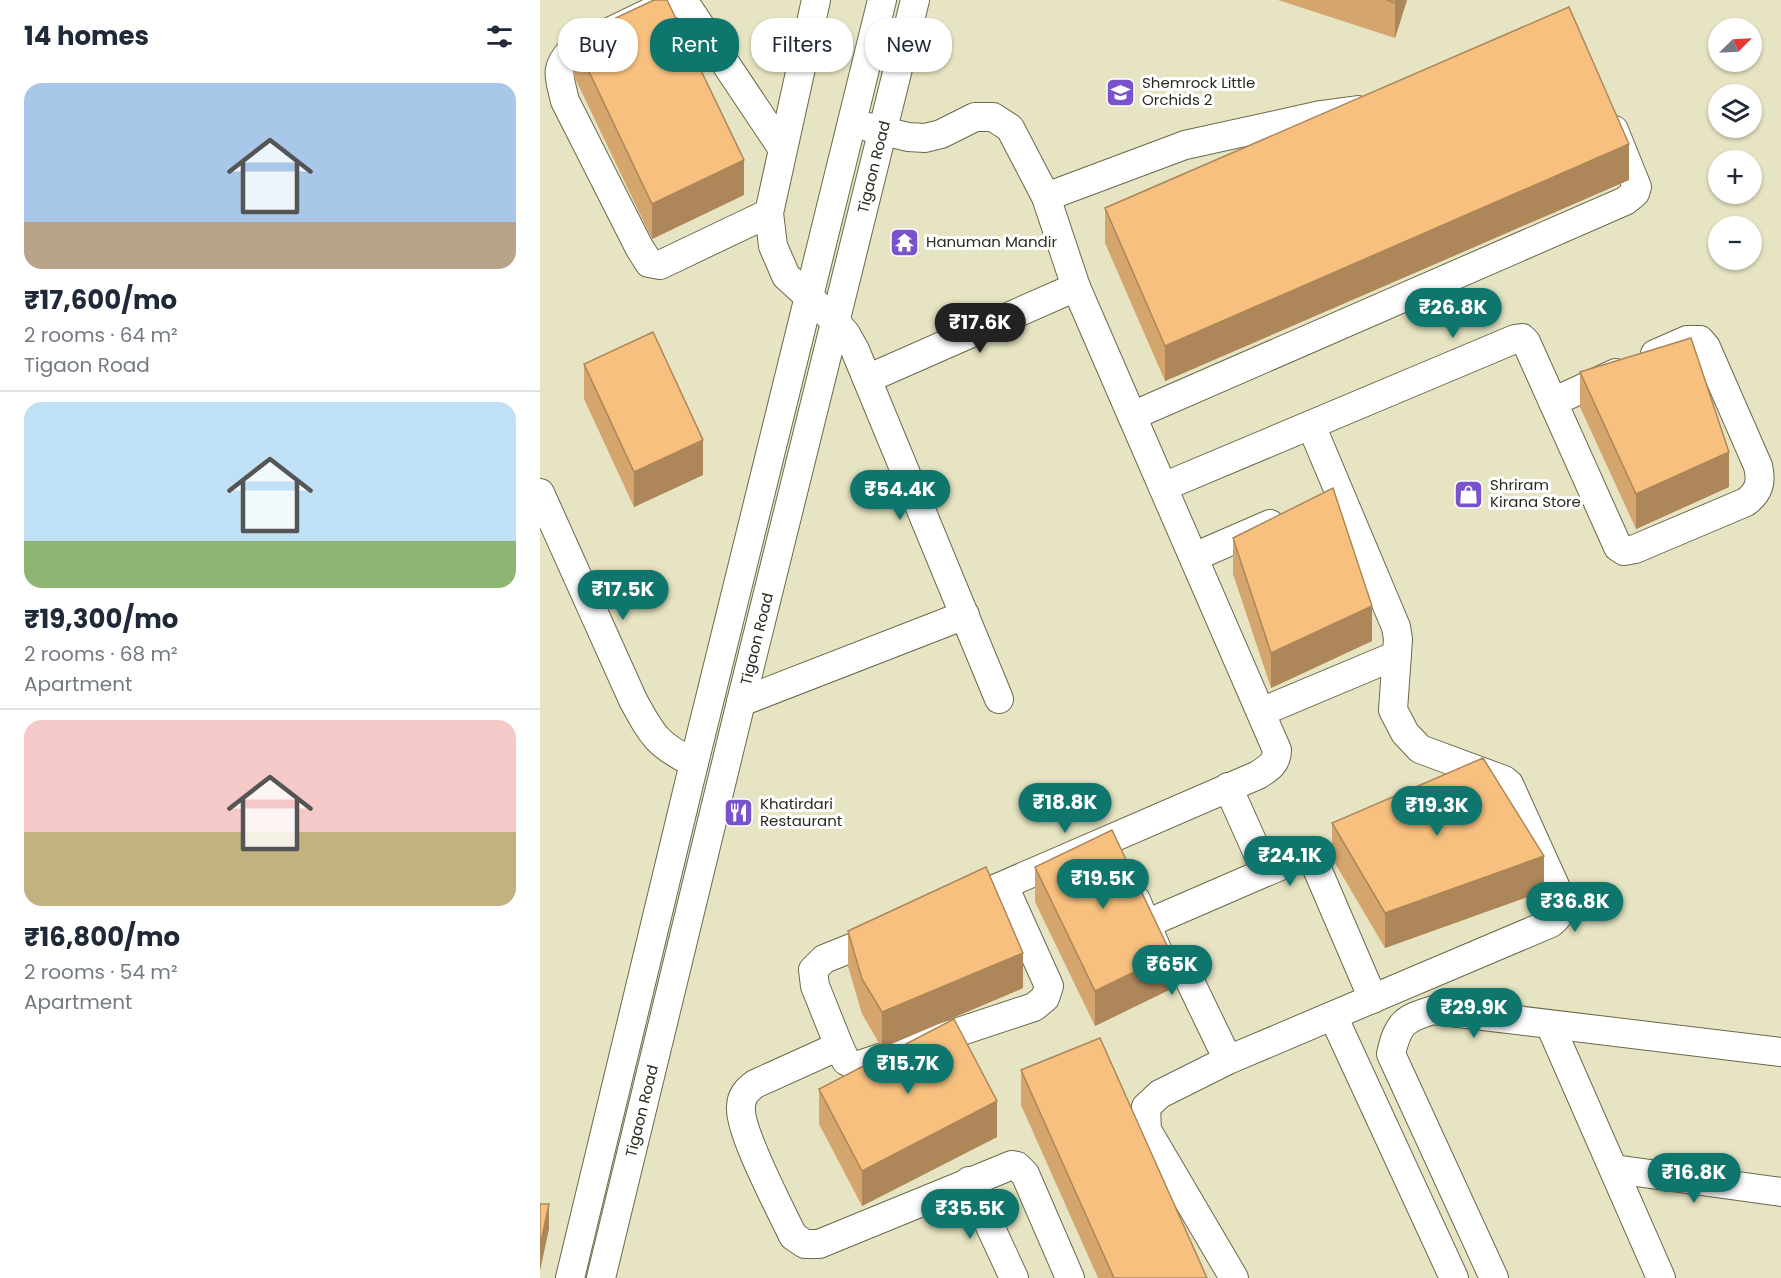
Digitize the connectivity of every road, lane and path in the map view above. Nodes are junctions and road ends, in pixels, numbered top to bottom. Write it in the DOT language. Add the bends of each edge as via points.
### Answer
graph roads {
  1 [pos="816,0"];
  2 [pos="882,0"];
  3 [pos="915,0"];
  4 [pos="1602,101"];
  5 [pos="1384,102"];
  6 [pos="852,123"];
  7 [pos="883,130"];
  8 [pos="782,148"];
  9 [pos="1046,197"];
  10 [pos="769,213"];
  11 [pos="1076,287"];
  12 [pos="810,298"];
  13 [pos="836,322"];
  14 [pos="867,379"];
  15 [pos="1554,402"];
  16 [pos="1132,416"];
  17 [pos="1311,425"];
  18 [pos="1163,487"];
  19 [pos="540,493"];
  20 [pos="1319,502"];
  21 [pos="1194,557"];
  22 [pos="965,615"];
  23 [pos="1397,655"];
  24 [pos="999,699"];
  25 [pos="741,702"];
  26 [pos="1261,712"];
  27 [pos="694,763"];
  28 [pos="1228,787"];
  29 [pos="1118,857"];
  30 [pos="1266,872"];
  31 [pos="1005,886"];
  32 [pos="941,912"];
  33 [pos="1146,924"];
  34 [pos="909,925"];
  35 [pos="1373,999"];
  36 [pos="1333,1016"];
  37 [pos="1550,1025"];
  38 [pos="839,1046"];
  39 [pos="1781,1052"];
  40 [pos="1228,1060"];
  41 [pos="1614,1169"];
  42 [pos="969,1181"];
  43 [pos="1781,1192"];
  44 [pos="570,1278"];
  45 [pos="601,1278"];
  46 [pos="1014,1278"];
  47 [pos="1070,1278"];
  48 [pos="1234,1278"];
  49 [pos="1454,1278"];
  50 [pos="1494,1278"];
  51 [pos="1661,1278"];
  1 -- 8 [label="street"];
  2 -- 6 [label="street, Tigaon Road"];
  3 -- 7 [label="street, Tigaon Road"];
  4 -- 16 [label="street" via="1637,187 1625,201"];
  5 -- 9 [label="street" via="1363,110 1321,115 1185,145"];
  6 -- 7 [label="street"];
  6 -- 12 [label="street, Tigaon Road"];
  7 -- 9 [label="street" via="925,138 975,117 993,117 1010,128"];
  7 -- 13 [label="street, Tigaon Road"];
  8 -- 10 [label="street"];
  8 -- 10 [label="street" via="687,6 666,5 572,50 561,61 559,75 565,101 649,262 660,265"];
  9 -- 11 [label="street"];
  10 -- 12 [label="street" via="774,246 786,276"];
  11 -- 14 [label="street"];
  11 -- 16 [label="street"];
  12 -- 13 [label="street"];
  12 -- 27 [label="street, Tigaon Road"];
  13 -- 14 [label="street" via="855,350"];
  13 -- 25 [label="street, Tigaon Road"];
  14 -- 22 [label="street"];
  15 -- 15 [label="street" via="1686,340 1700,340 1758,466 1759,488 1746,502 1624,551 1618,547"];
  15 -- 17 [label="street" via="1522,338"];
  16 -- 18 [label="street"];
  17 -- 18 [label="street"];
  17 -- 20 [label="street"];
  18 -- 21 [label="street"];
  19 -- 27 [label="street" via="650,732 670,751"];
  20 -- 21 [label="street"];
  20 -- 23 [label="street" via="1393,616"];
  21 -- 26 [label="street"];
  22 -- 24 [label="street"];
  22 -- 25 [label="street"];
  23 -- 26 [label="street"];
  23 -- 35 [label="street" via="1393,710 1405,733 1420,749 1509,784 1562,908 1551,923"];
  25 -- 45 [label="street, Tigaon Road"];
  26 -- 28 [label="street" via="1277,758 1270,768"];
  27 -- 44 [label="street, Tigaon Road"];
  28 -- 29 [label="street"];
  28 -- 30 [label="street"];
  29 -- 31 [label="street"];
  29 -- 33 [label="street"];
  30 -- 33 [label="street"];
  30 -- 35 [label="street" via="1306,855 1312,857"];
  31 -- 32 [label="street"];
  31 -- 38 [label="street" via="1049,986 1045,998 1034,1007 856,1066 846,1061"];
  33 -- 40 [label="street" via="1161,959 1187,975"];
  34 -- 38 [label="street" via="824,959 813,970 815,986"];
  35 -- 36 [label="street"];
  36 -- 40 [label="street"];
  36 -- 49 [label="street"];
  37 -- 39 [label="street"];
  37 -- 41 [label="street"];
  37 -- 50 [label="street" via="1433,1010 1409,1018 1395,1036 1391,1054"];
  38 -- 42 [label="street" via="755,1084 746,1091 741,1107 751,1145 793,1236 806,1244 819,1244"];
  40 -- 48 [label="street" via="1160,1094 1146,1107 1147,1130"];
  41 -- 43 [label="street"];
  41 -- 51 [label="street"];
  42 -- 46 [label="street"];
  42 -- 47 [label="street" via="1005,1166 1017,1166 1025,1174"];
}
